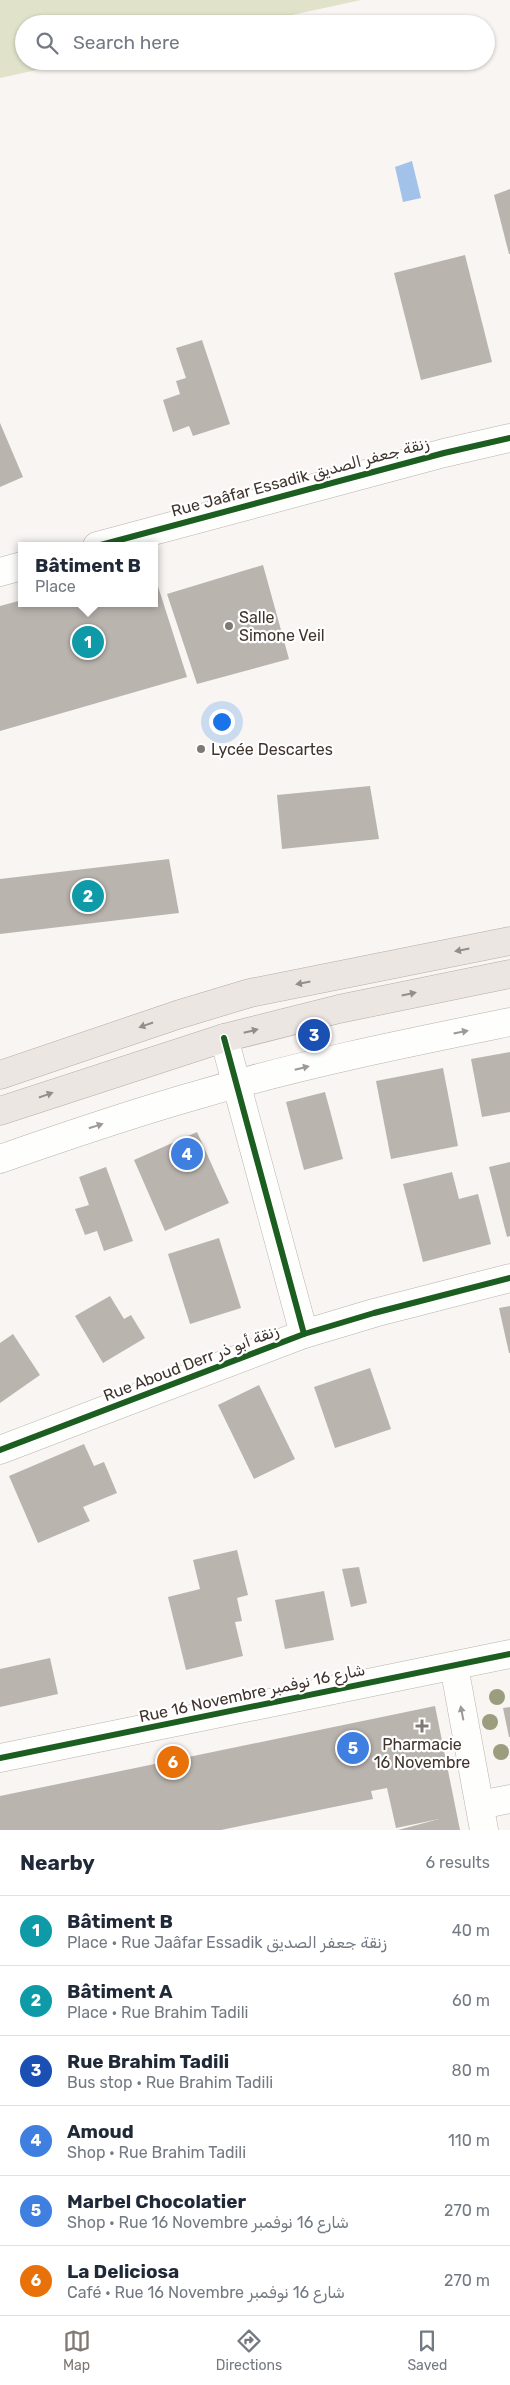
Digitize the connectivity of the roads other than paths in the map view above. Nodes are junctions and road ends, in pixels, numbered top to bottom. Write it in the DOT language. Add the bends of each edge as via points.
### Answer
graph roads {
  1 [pos="510,438"];
  2 [pos="113,542"];
  3 [pos="18,567"];
  4 [pos="0,572"];
  5 [pos="510,941"];
  6 [pos="510,974"];
  7 [pos="510,1022"];
  8 [pos="224,1038"];
  9 [pos="0,1075"];
  10 [pos="237,1084"];
  11 [pos="0,1111"];
  12 [pos="0,1159"];
  13 [pos="510,1278"];
  14 [pos="304,1334"];
  15 [pos="0,1450"];
  16 [pos="510,1654"];
  17 [pos="454,1666"];
  18 [pos="0,1758"];
  19 [pos="510,1799"];
  20 [pos="482,1818"];
  1 -- 2 [label="street, Rue Jaâfar Essadik زنقة جعفر الصديق" via="434,455"];
  3 -- 4 [label="street"];
  5 -- 9 [label="main road, one-way" via="250,993"];
  8 -- 6 [label="main road, one-way" via="339,1009"];
  10 -- 7 [label="street, one-way"];
  8 -- 10 [label="street"];
  11 -- 8 [label="main road, one-way"];
  12 -- 10 [label="street, one-way" via="122,1117"];
  10 -- 14 [label="street"];
  13 -- 14 [label="street, Rue Aboud Derr زنقة أبو ذر"];
  14 -- 15 [label="street, Rue Aboud Derr زنقة أبو ذر"];
  16 -- 17 [label="street, Rue 16 Novembre شارع 16 نوفمبر"];
  17 -- 18 [label="street, Rue 16 Novembre شارع 16 نوفمبر"];
  20 -- 17 [label="street, one-way"];
  19 -- 20 [label="street"];
}
